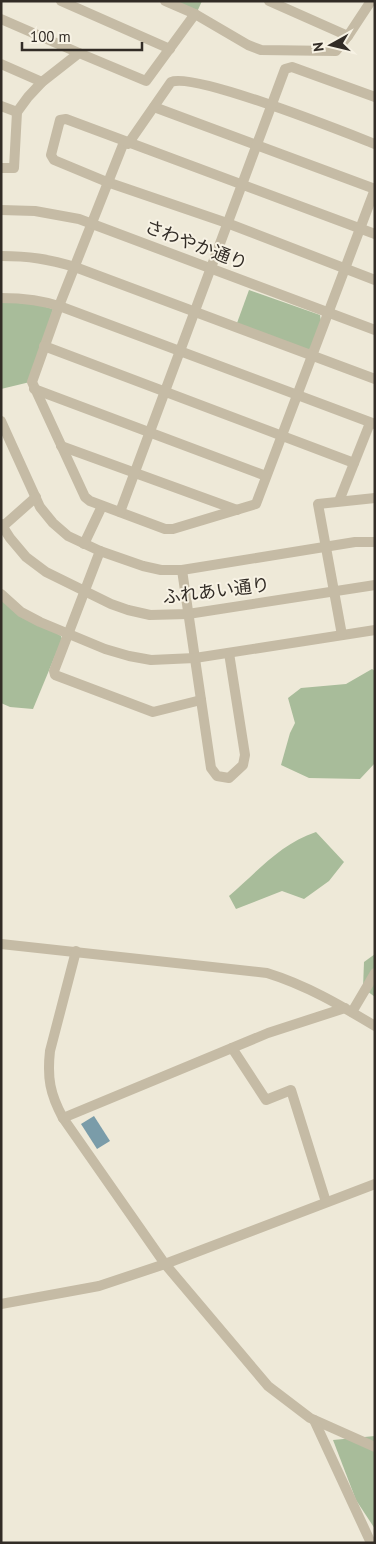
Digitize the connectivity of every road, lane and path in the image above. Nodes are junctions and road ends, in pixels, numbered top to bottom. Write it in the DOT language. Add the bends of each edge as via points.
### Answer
graph roads {
  1 [pos="61,1"];
  2 [pos="165,1"];
  3 [pos="269,1"];
  4 [pos="371,1"];
  5 [pos="195,14"];
  6 [pos="1,20"];
  7 [pos="348,36"];
  8 [pos="170,49"];
  9 [pos="79,52"];
  10 [pos="1,64"];
  11 [pos="42,82"];
  12 [pos="375,97"];
  13 [pos="271,105"];
  14 [pos="1,106"];
  15 [pos="154,108"];
  16 [pos="17,112"];
  17 [pos="126,143"];
  18 [pos="375,144"];
  19 [pos="256,145"];
  20 [pos="1,168"];
  21 [pos="107,182"];
  22 [pos="241,185"];
  23 [pos="375,189"];
  24 [pos="1,210"];
  25 [pos="227,222"];
  26 [pos="91,223"];
  27 [pos="360,228"];
  28 [pos="375,234"];
  29 [pos="1,256"];
  30 [pos="75,267"];
  31 [pos="210,268"];
  32 [pos="345,268"];
  33 [pos="375,280"];
  34 [pos="1,298"];
  35 [pos="59,306"];
  36 [pos="194,311"];
  37 [pos="328,312"];
  38 [pos="375,330"];
  39 [pos="44,346"];
  40 [pos="179,351"];
  41 [pos="312,356"];
  42 [pos="375,379"];
  43 [pos="34,389"];
  44 [pos="164,392"];
  45 [pos="297,396"];
  46 [pos="1,421"];
  47 [pos="372,424"];
  48 [pos="149,432"];
  49 [pos="281,436"];
  50 [pos="62,446"];
  51 [pos="354,463"];
  52 [pos="134,472"];
  53 [pos="266,476"];
  54 [pos="36,497"];
  55 [pos="375,498"];
  56 [pos="339,501"];
  57 [pos="102,506"];
  58 [pos="237,510"];
  59 [pos="120,512"];
  60 [pos="2,526"];
  61 [pos="375,542"];
  62 [pos="84,544"];
  63 [pos="326,548"];
  64 [pos="100,551"];
  65 [pos="182,570"];
  66 [pos="375,585"];
  67 [pos="334,591"];
  68 [pos="85,592"];
  69 [pos="1,594"];
  70 [pos="188,614"];
  71 [pos="375,630"];
  72 [pos="67,634"];
  73 [pos="342,635"];
  74 [pos="229,653"];
  75 [pos="194,658"];
  76 [pos="202,700"];
  77 [pos="1,944"];
  78 [pos="76,951"];
  79 [pos="375,973"];
  80 [pos="348,1010"];
  81 [pos="375,1026"];
  82 [pos="232,1048"];
  83 [pos="63,1118"];
  84 [pos="375,1184"];
  85 [pos="326,1202"];
  86 [pos="165,1264"];
  87 [pos="1,1304"];
  88 [pos="314,1420"];
  89 [pos="375,1447"];
  90 [pos="371,1543"];
  1 -- 8 [label="street"];
  2 -- 5 [label="street"];
  3 -- 7 [label="street"];
  4 -- 7 [label="street"];
  5 -- 7 [label="street" via="261,50 336,51"];
  5 -- 8 [label="street"];
  6 -- 9 [label="street"];
  8 -- 9 [label="street" via="146,81"];
  9 -- 11 [label="street"];
  10 -- 11 [label="street"];
  11 -- 16 [label="street"];
  12 -- 13 [label="street" via="292,67 285,68"];
  13 -- 15 [label="street" via="210,86 178,80 171,82"];
  13 -- 18 [label="street"];
  13 -- 19 [label="street"];
  14 -- 16 [label="street"];
  15 -- 17 [label="street"];
  15 -- 19 [label="street"];
  16 -- 20 [label="street" via="14,168"];
  17 -- 21 [label="street"];
  17 -- 21 [label="street" via="60,120 50,155 54,160"];
  17 -- 22 [label="street"];
  19 -- 22 [label="street"];
  19 -- 23 [label="street"];
  21 -- 25 [label="street"];
  21 -- 26 [label="street"];
  22 -- 25 [label="street"];
  22 -- 27 [label="street"];
  23 -- 27 [label="street"];
  24 -- 26 [label="street, さわやか通り" via="58,214"];
  25 -- 31 [label="street"];
  25 -- 32 [label="street"];
  26 -- 30 [label="street"];
  26 -- 31 [label="street, さわやか通り"];
  27 -- 28 [label="street"];
  27 -- 32 [label="street"];
  29 -- 30 [label="street" via="48,259"];
  30 -- 35 [label="street"];
  30 -- 36 [label="street"];
  31 -- 36 [label="street"];
  31 -- 37 [label="street, さわやか通り"];
  32 -- 33 [label="street"];
  32 -- 37 [label="street"];
  34 -- 35 [label="street" via="26,298"];
  35 -- 39 [label="street"];
  35 -- 40 [label="street"];
  36 -- 40 [label="street"];
  36 -- 41 [label="street"];
  37 -- 38 [label="street, さわやか通り"];
  37 -- 41 [label="street"];
  39 -- 43 [label="street" via="32,382"];
  39 -- 44 [label="street"];
  40 -- 44 [label="street"];
  40 -- 45 [label="street"];
  41 -- 42 [label="street"];
  41 -- 45 [label="street"];
  43 -- 48 [label="street"];
  43 -- 50 [label="street"];
  44 -- 48 [label="street"];
  44 -- 49 [label="street"];
  45 -- 47 [label="street"];
  45 -- 49 [label="street"];
  46 -- 54 [label="street"];
  47 -- 51 [label="street"];
  48 -- 52 [label="street"];
  48 -- 53 [label="street"];
  49 -- 51 [label="street"];
  49 -- 53 [label="street"];
  50 -- 52 [label="street"];
  50 -- 57 [label="street" via="85,497"];
  51 -- 56 [label="street"];
  52 -- 58 [label="street"];
  52 -- 59 [label="street"];
  53 -- 58 [label="street" via="256,504"];
  54 -- 60 [label="street"];
  54 -- 62 [label="street" via="53,523"];
  55 -- 56 [label="street"];
  56 -- 63 [label="street" via="318,504"];
  57 -- 59 [label="street"];
  57 -- 62 [label="street"];
  58 -- 59 [label="street" via="173,529"];
  60 -- 68 [label="street, ふれあい通り" via="26,557 46,572"];
  61 -- 63 [label="street"];
  62 -- 64 [label="street"];
  63 -- 65 [label="street"];
  63 -- 67 [label="street"];
  64 -- 65 [label="street" via="161,570"];
  64 -- 68 [label="street"];
  65 -- 70 [label="street"];
  66 -- 67 [label="street, ふれあい通り"];
  67 -- 70 [label="street, ふれあい通り"];
  67 -- 73 [label="street"];
  68 -- 70 [label="street, ふれあい通り" via="128,610 150,615"];
  68 -- 72 [label="street"];
  69 -- 72 [label="street" via="21,612"];
  70 -- 75 [label="street"];
  71 -- 73 [label="street"];
  72 -- 75 [label="street" via="129,656 151,660"];
  72 -- 76 [label="street" via="54,671 59,677 153,712"];
  73 -- 74 [label="street"];
  74 -- 75 [label="street"];
  74 -- 76 [label="street" via="244,755 243,765 229,778 217,776 211,768"];
  75 -- 76 [label="street"];
  77 -- 78 [label="street"];
  78 -- 80 [label="street" via="267,973 290,980"];
  78 -- 83 [label="street" via="48,1066 53,1101"];
  79 -- 80 [label="street"];
  80 -- 81 [label="street"];
  80 -- 82 [label="street" via="268,1033"];
  82 -- 83 [label="street"];
  82 -- 85 [label="street" via="266,1100 291,1090"];
  83 -- 86 [label="street"];
  84 -- 85 [label="street"];
  85 -- 86 [label="street"];
  86 -- 87 [label="street" via="100,1286"];
  86 -- 88 [label="street" via="268,1386"];
  88 -- 89 [label="street"];
  88 -- 90 [label="street"];
}
